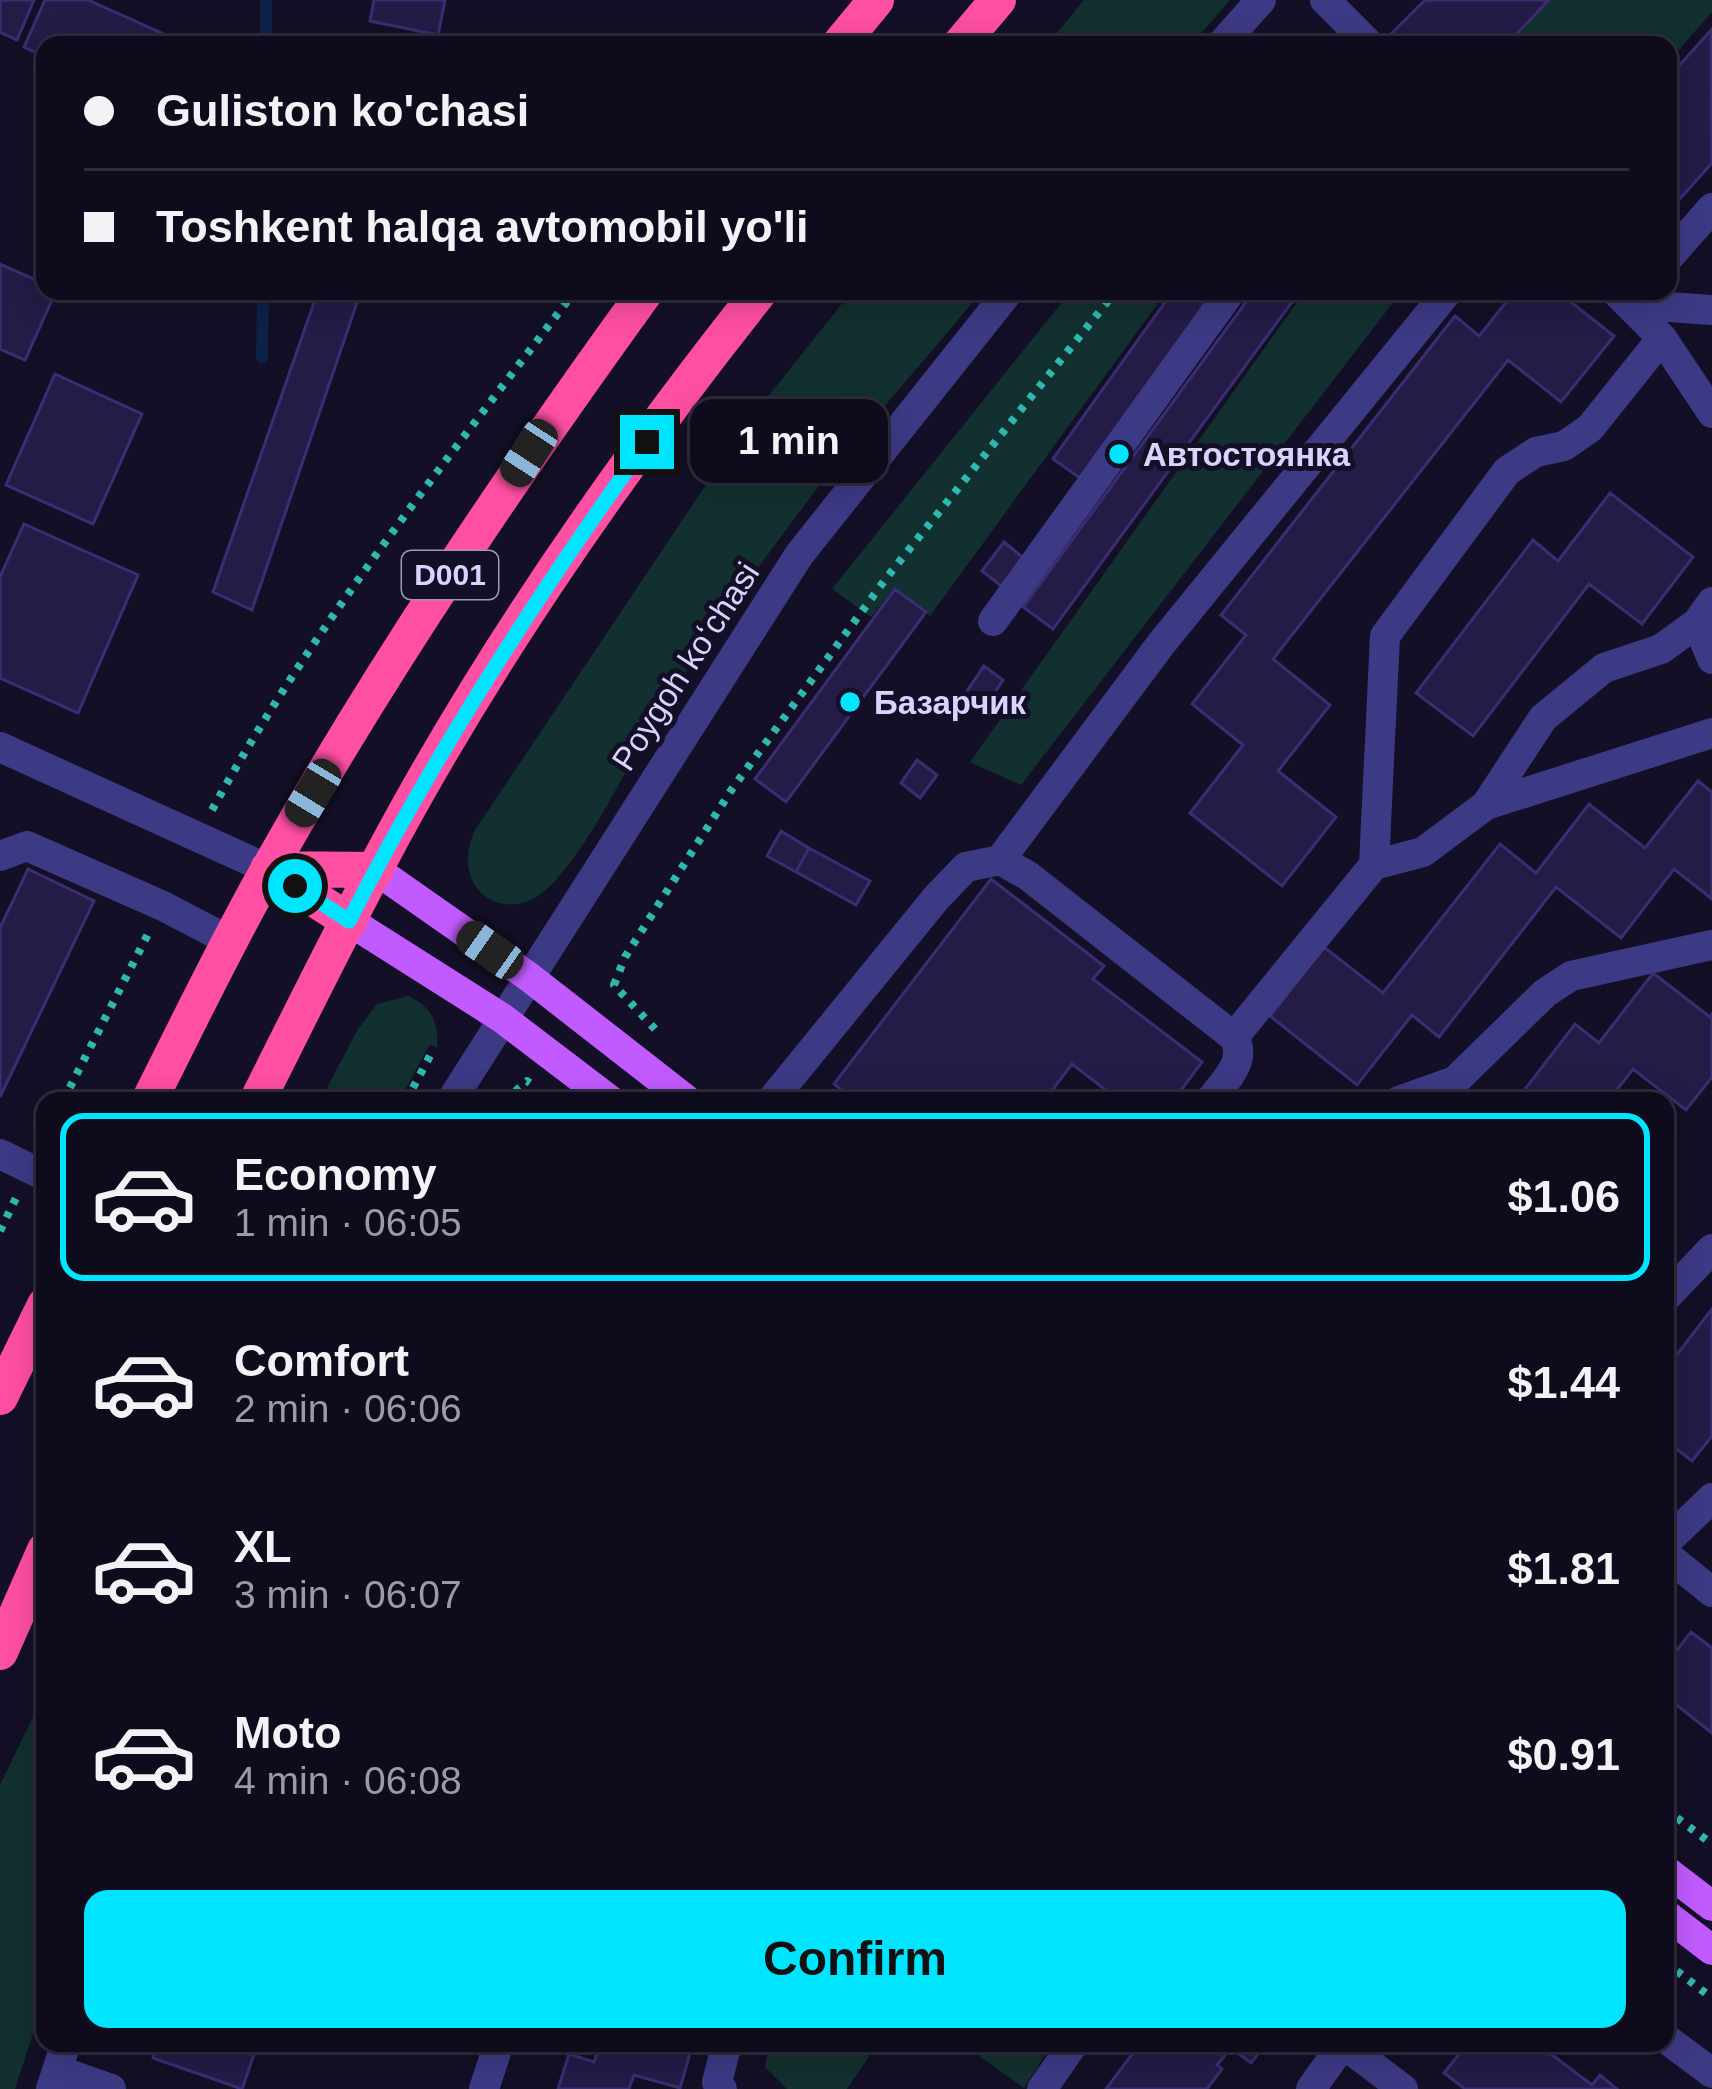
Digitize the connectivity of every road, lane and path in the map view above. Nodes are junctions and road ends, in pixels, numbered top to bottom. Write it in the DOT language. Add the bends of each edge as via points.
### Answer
graph roads {
  1 [pos="876,0"];
  2 [pos="998,0"];
  3 [pos="1261,0"];
  4 [pos="1325,0"];
  5 [pos="846,36"];
  6 [pos="968,36"];
  7 [pos="1229,36"];
  8 [pos="1361,36"];
  9 [pos="1712,208"];
  10 [pos="1677,248"];
  11 [pos="568,300"];
  12 [pos="640,300"];
  13 [pos="753,300"];
  14 [pos="1002,300"];
  15 [pos="1109,300"];
  16 [pos="1225,300"];
  17 [pos="1441,300"];
  18 [pos="1631,300"];
  19 [pos="1655,300"];
  20 [pos="1712,310"];
  21 [pos="1662,338"];
  22 [pos="1712,413"];
  23 [pos="1705,612"];
  24 [pos="993,621"];
  25 [pos="1712,659"];
  26 [pos="1712,733"];
  27 [pos="0,747"];
  28 [pos="1486,806"];
  29 [pos="197,837"];
  30 [pos="0,856"];
  31 [pos="1000,860"];
  32 [pos="1374,865"];
  33 [pos="268,869"];
  34 [pos="376,870"];
  35 [pos="163,906"];
  36 [pos="349,921"];
  37 [pos="230,941"];
  38 [pos="1712,945"];
  39 [pos="529,977"];
  40 [pos="614,985"];
  41 [pos="502,1018"];
  42 [pos="1234,1037"];
  43 [pos="431,1054"];
  44 [pos="527,1081"];
  45 [pos="68,1092"];
  46 [pos="154,1092"];
  47 [pos="262,1092"];
  48 [pos="411,1092"];
  49 [pos="457,1092"];
  50 [pos="514,1092"];
  51 [pos="599,1092"];
  52 [pos="676,1092"];
  53 [pos="778,1092"];
  54 [pos="1217,1092"];
  55 [pos="1424,1092"];
  56 [pos="0,1154"];
  57 [pos="36,1172"];
  58 [pos="1712,1249"];
  59 [pos="1674,1289"];
  60 [pos="36,1324"];
  61 [pos="0,1397"];
  62 [pos="1712,1498"];
  63 [pos="1674,1535"];
  64 [pos="1674,1561"];
  65 [pos="36,1570"];
  66 [pos="1712,1592"];
  67 [pos="0,1652"];
  68 [pos="1674,1816"];
  69 [pos="1712,1844"];
  70 [pos="1674,1877"];
  71 [pos="1712,1906"];
  72 [pos="1674,1921"];
  73 [pos="1712,1950"];
  74 [pos="1674,1969"];
  75 [pos="1712,1998"];
  76 [pos="1674,2045"];
  77 [pos="496,2052"];
  78 [pos="725,2052"];
  79 [pos="1068,2052"];
  80 [pos="1336,2052"];
  81 [pos="1353,2052"];
  82 [pos="58,2067"];
  83 [pos="1712,2073"];
  84 [pos="111,2089"];
  85 [pos="484,2089"];
  86 [pos="722,2089"];
  87 [pos="1042,2089"];
  88 [pos="1311,2089"];
  89 [pos="1402,2089"];
  1 -- 5 [label="highway"];
  2 -- 6 [label="highway"];
  3 -- 7 [label="street"];
  4 -- 8 [label="street"];
  9 -- 10 [label="street"];
  11 -- 29 [label="path" via="362,573 255,731"];
  12 -- 33 [label="highway, D001" via="529,453"];
  13 -- 34 [label="highway, D001" via="576,542"];
  14 -- 39 [label="street, Poygoh koʻchasi" via="799,555"];
  15 -- 40 [label="path" via="887,577 732,790"];
  16 -- 24 [label="street"];
  17 -- 31 [label="street" via="1161,644"];
  18 -- 21 [label="street"];
  19 -- 20 [label="street"];
  21 -- 22 [label="street"];
  21 -- 32 [label="street" via="1590,428 1507,471 1385,636"];
  23 -- 25 [label="street"];
  23 -- 28 [label="street" via="1661,649 1604,668 1543,718"];
  26 -- 28 [label="street"];
  27 -- 29 [label="street"];
  28 -- 32 [label="street" via="1424,852"];
  29 -- 33 [label="street"];
  30 -- 35 [label="street" via="27,846"];
  31 -- 42 [label="street"];
  31 -- 53 [label="street" via="966,867 937,897"];
  32 -- 42 [label="street"];
  33 -- 34 [label="highway"];
  33 -- 36 [label="highway"];
  33 -- 37 [label="highway, D001"];
  34 -- 36 [label="highway, D001"];
  34 -- 39 [label="main road"];
  35 -- 37 [label="street"];
  35 -- 45 [label="path"];
  36 -- 41 [label="main road"];
  36 -- 47 [label="highway, D001"];
  37 -- 46 [label="highway, D001"];
  38 -- 55 [label="street" via="1571,976 1455,1081"];
  39 -- 41 [label="street, Poygoh koʻchasi"];
  39 -- 52 [label="main road"];
  41 -- 49 [label="street, Poygoh koʻchasi"];
  41 -- 51 [label="main road"];
  42 -- 54 [label="street" via="1238,1062"];
  43 -- 48 [label="path"];
  44 -- 50 [label="path"];
  56 -- 57 [label="street"];
  58 -- 59 [label="street"];
  60 -- 61 [label="highway"];
  62 -- 63 [label="street"];
  64 -- 66 [label="street"];
  65 -- 67 [label="highway"];
  68 -- 69 [label="path"];
  70 -- 71 [label="main road"];
  72 -- 73 [label="main road"];
  74 -- 75 [label="path"];
  76 -- 83 [label="street"];
  77 -- 85 [label="street"];
  78 -- 86 [label="street"];
  79 -- 87 [label="street"];
  80 -- 88 [label="street"];
  81 -- 89 [label="street"];
  82 -- 84 [label="street"];
}
